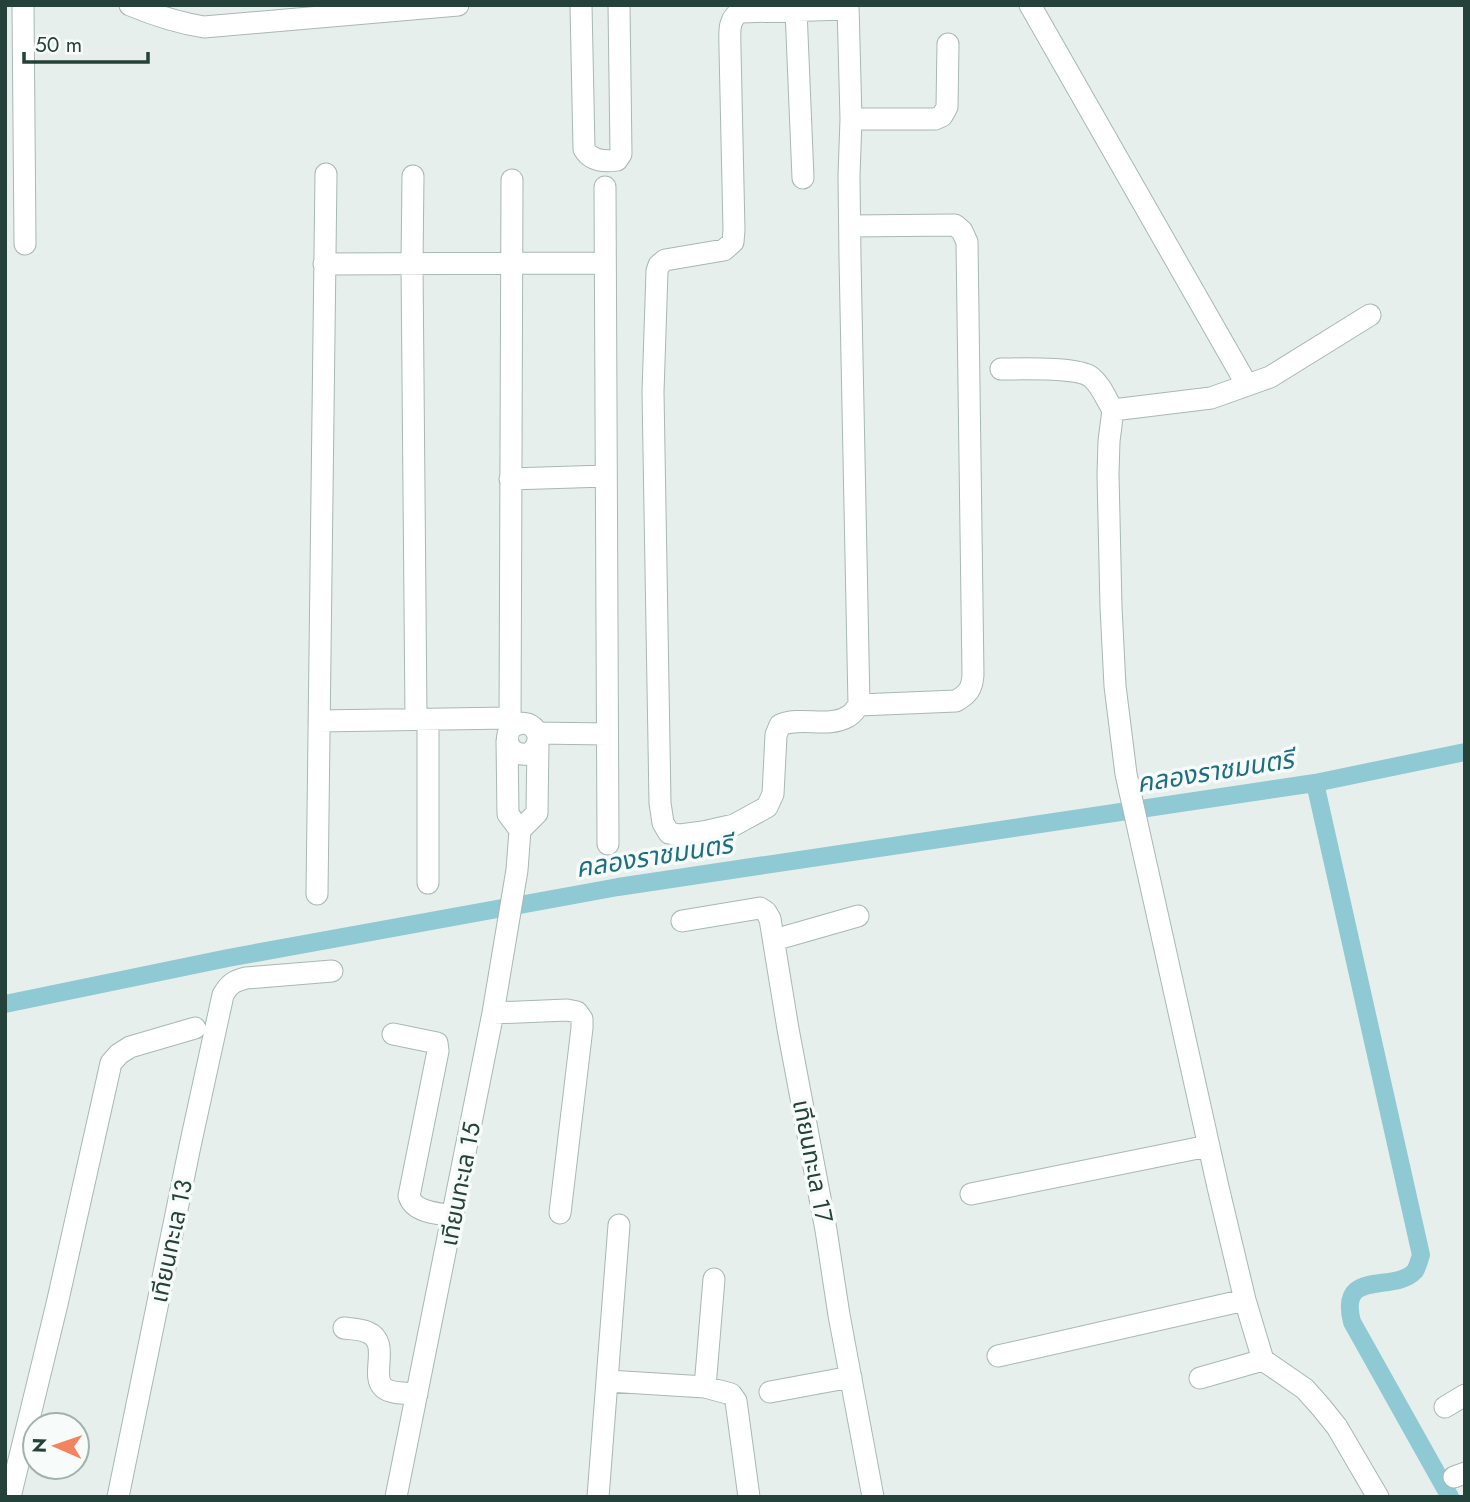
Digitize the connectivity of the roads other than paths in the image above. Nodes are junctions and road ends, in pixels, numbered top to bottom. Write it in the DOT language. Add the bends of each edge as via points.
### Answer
graph roads {
  1 [pos="23,5"];
  2 [pos="130,5"];
  3 [pos="458,5"];
  4 [pos="581,5"];
  5 [pos="619,5"];
  6 [pos="1030,5"];
  7 [pos="848,7"];
  8 [pos="796,10"];
  9 [pos="948,44"];
  10 [pos="851,119"];
  11 [pos="326,174"];
  12 [pos="413,176"];
  13 [pos="803,178"];
  14 [pos="512,180"];
  15 [pos="605,187"];
  16 [pos="850,226"];
  17 [pos="25,244"];
  18 [pos="511,263"];
  19 [pos="605,263"];
  20 [pos="324,264"];
  21 [pos="412,264"];
  22 [pos="1370,315"];
  23 [pos="1001,369"];
  24 [pos="1248,385"];
  25 [pos="1113,410"];
  26 [pos="606,476"];
  27 [pos="510,479"];
  28 [pos="859,705"];
  29 [pos="422,719"];
  30 [pos="319,721"];
  31 [pos="508,729"];
  32 [pos="607,734"];
  33 [pos="537,737"];
  34 [pos="520,830"];
  35 [pos="608,844"];
  36 [pos="428,883"];
  37 [pos="317,894"];
  38 [pos="858,916"];
  39 [pos="682,921"];
  40 [pos="774,940"];
  41 [pos="332,971"];
  42 [pos="494,1013"];
  43 [pos="195,1028"];
  44 [pos="393,1034"];
  45 [pos="1209,1146"];
  46 [pos="971,1194"];
  47 [pos="560,1213"];
  48 [pos="453,1216"];
  49 [pos="619,1225"];
  50 [pos="713,1279"];
  51 [pos="1245,1300"];
  52 [pos="344,1328"];
  53 [pos="998,1356"];
  54 [pos="1263,1360"];
  55 [pos="851,1377"];
  56 [pos="1200,1378"];
  57 [pos="608,1381"];
  58 [pos="705,1387"];
  59 [pos="770,1392"];
  60 [pos="417,1394"];
  61 [pos="1465,1395"];
  62 [pos="1445,1408"];
  63 [pos="10,1497"];
  64 [pos="118,1497"];
  65 [pos="396,1497"];
  66 [pos="598,1497"];
  67 [pos="749,1497"];
  68 [pos="873,1497"];
  69 [pos="1378,1497"];
  1 -- 17 [label="street"];
  2 -- 3 [label="street" via="204,27"];
  4 -- 5 [label="street" via="584,149 593,158 613,161 621,155"];
  6 -- 24 [label="street"];
  7 -- 8 [label="street"];
  7 -- 10 [label="street"];
  8 -- 13 [label="street"];
  8 -- 28 [label="street" via="741,12 731,23 733,242 724,250 665,260 657,271 653,392 660,803 669,833 734,825 767,807 773,794 780,726 841,720"];
  9 -- 10 [label="street" via="947,107 942,116"];
  10 -- 16 [label="street"];
  11 -- 20 [label="street"];
  12 -- 21 [label="street"];
  14 -- 18 [label="street"];
  15 -- 19 [label="street"];
  16 -- 28 [label="street"];
  16 -- 28 [label="street" via="955,225 967,242 972,687 956,701"];
  18 -- 19 [label="street"];
  18 -- 21 [label="street"];
  18 -- 27 [label="street"];
  19 -- 26 [label="street"];
  20 -- 21 [label="street"];
  20 -- 30 [label="street"];
  21 -- 29 [label="street"];
  22 -- 24 [label="street" via="1270,377"];
  23 -- 25 [label="street" via="1088,375"];
  24 -- 25 [label="street" via="1211,398"];
  25 -- 45 [label="street" via="1108,474 1111,607 1126,774"];
  26 -- 27 [label="street"];
  26 -- 32 [label="street"];
  27 -- 31 [label="street"];
  29 -- 30 [label="street"];
  29 -- 31 [label="street"];
  29 -- 36 [label="street"];
  30 -- 37 [label="street"];
  31 -- 33 [label="street" via="512,751 522,755 532,751"];
  31 -- 34 [label="street" via="508,814"];
  32 -- 33 [label="street"];
  32 -- 35 [label="street"];
  33 -- 34 [label="street" via="537,813"];
  34 -- 42 [label="street, เทียนทะเล 15"];
  38 -- 40 [label="street"];
  39 -- 40 [label="street, เทียนทะเล 17" via="760,908 770,919"];
  40 -- 55 [label="street, เทียนทะเล 17"];
  41 -- 64 [label="street, เทียนทะเล 13" via="246,978 234,981 223,995"];
  42 -- 47 [label="street" via="567,1010 578,1012 582,1019"];
  42 -- 48 [label="street, เทียนทะเล 15"];
  43 -- 63 [label="street" via="130,1047 111,1063"];
  44 -- 48 [label="street" via="437,1043 408,1196 418,1208"];
  45 -- 46 [label="street"];
  45 -- 51 [label="street"];
  48 -- 60 [label="street, เทียนทะเล 15"];
  49 -- 57 [label="street"];
  50 -- 58 [label="street"];
  51 -- 53 [label="street"];
  51 -- 54 [label="street"];
  52 -- 60 [label="street" via="365,1331 376,1340 382,1386"];
  54 -- 56 [label="street"];
  54 -- 69 [label="street" via="1305,1389 1337,1427"];
  55 -- 59 [label="street"];
  55 -- 68 [label="street, เทียนทะเล 17"];
  57 -- 58 [label="street"];
  57 -- 66 [label="street"];
  58 -- 67 [label="street" via="731,1394 736,1401"];
  60 -- 65 [label="street, เทียนทะเล 15"];
  61 -- 62 [label="street"];
}
